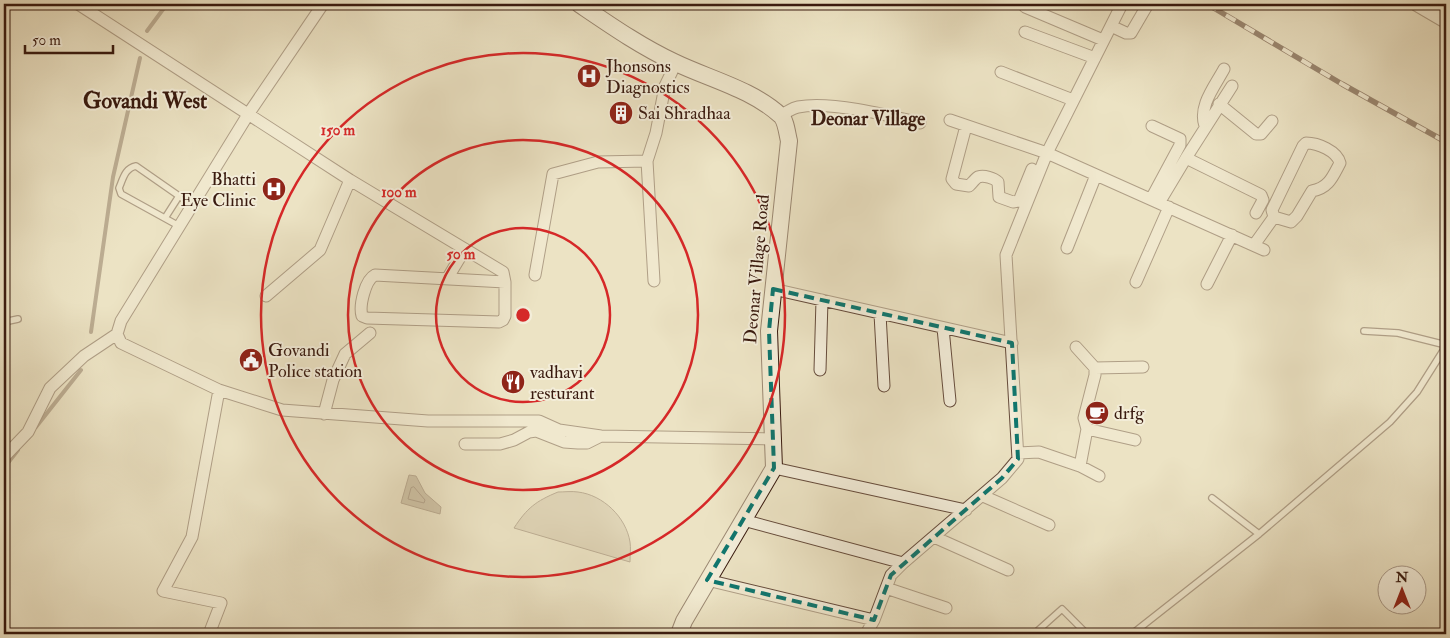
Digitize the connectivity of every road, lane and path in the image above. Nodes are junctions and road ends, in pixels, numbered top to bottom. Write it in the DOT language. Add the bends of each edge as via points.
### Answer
graph roads {
  1 [pos="78,4"];
  2 [pos="323,4"];
  3 [pos="579,4"];
  4 [pos="1024,4"];
  5 [pos="1114,4"];
  6 [pos="1122,4"];
  7 [pos="1148,4"];
  8 [pos="1417,4"];
  9 [pos="1446,21"];
  10 [pos="1111,26"];
  11 [pos="1025,32"];
  12 [pos="1100,39"];
  13 [pos="1095,58"];
  14 [pos="676,63"];
  15 [pos="1224,69"];
  16 [pos="1001,72"];
  17 [pos="1232,86"];
  18 [pos="1073,100"];
  19 [pos="1219,104"];
  20 [pos="249,113"];
  21 [pos="781,116"];
  22 [pos="950,120"];
  23 [pos="1272,121"];
  24 [pos="920,123"];
  25 [pos="966,126"];
  26 [pos="1152,126"];
  27 [pos="1205,126"];
  28 [pos="1047,153"];
  29 [pos="1186,158"];
  30 [pos="647,161"];
  31 [pos="1032,169"];
  32 [pos="1096,175"];
  33 [pos="350,180"];
  34 [pos="179,196"];
  35 [pos="1160,203"];
  36 [pos="192,205"];
  37 [pos="1256,213"];
  38 [pos="1274,217"];
  39 [pos="165,218"];
  40 [pos="179,226"];
  41 [pos="1232,235"];
  42 [pos="1067,248"];
  43 [pos="466,249"];
  44 [pos="535,274"];
  45 [pos="447,279"];
  46 [pos="654,281"];
  47 [pos="505,282"];
  48 [pos="1136,282"];
  49 [pos="1207,284"];
  50 [pos="773,289"];
  51 [pos="266,296"];
  52 [pos="822,300"];
  53 [pos="880,314"];
  54 [pos="18,319"];
  55 [pos="4,322"];
  56 [pos="942,328"];
  57 [pos="1364,331"];
  58 [pos="370,333"];
  59 [pos="116,334"];
  60 [pos="1012,344"];
  61 [pos="1446,346"];
  62 [pos="1076,347"];
  63 [pos="1095,368"];
  64 [pos="1143,368"];
  65 [pos="820,370"];
  66 [pos="884,386"];
  67 [pos="219,390"];
  68 [pos="950,401"];
  69 [pos="324,414"];
  70 [pos="1087,428"];
  71 [pos="601,436"];
  72 [pos="773,439"];
  73 [pos="1135,440"];
  74 [pos="465,444"];
  75 [pos="1018,454"];
  76 [pos="4,457"];
  77 [pos="1080,466"];
  78 [pos="774,468"];
  79 [pos="1099,476"];
  80 [pos="982,496"];
  81 [pos="1212,498"];
  82 [pos="966,510"];
  83 [pos="743,520"];
  84 [pos="1049,525"];
  85 [pos="1259,534"];
  86 [pos="934,537"];
  87 [pos="903,563"];
  88 [pos="1008,570"];
  89 [pos="708,580"];
  90 [pos="886,588"];
  91 [pos="946,608"];
  92 [pos="874,620"];
  93 [pos="209,634"];
  94 [pos="679,634"];
  95 [pos="866,634"];
  96 [pos="1034,634"];
  97 [pos="1087,634"];
  98 [pos="1132,634"];
  1 -- 20 [label="street"];
  2 -- 20 [label="street"];
  3 -- 14 [label="main road" via="637,43"];
  4 -- 12 [label="street"];
  5 -- 12 [label="street"];
  6 -- 10 [label="street"];
  7 -- 10 [label="street" via="1131,33"];
  8 -- 9 [label="street"];
  10 -- 12 [label="street"];
  11 -- 13 [label="street"];
  12 -- 13 [label="street"];
  13 -- 18 [label="street"];
  14 -- 21 [label="main road" via="750,95"];
  14 -- 30 [label="street" via="666,86"];
  15 -- 27 [label="street" via="1206,102 1202,117"];
  16 -- 18 [label="street"];
  17 -- 19 [label="street"];
  18 -- 28 [label="street"];
  19 -- 23 [label="street" via="1256,134 1261,134"];
  19 -- 27 [label="street"];
  20 -- 33 [label="street"];
  20 -- 36 [label="street"];
  21 -- 24 [label="street" via="797,107 821,106 874,112"];
  21 -- 50 [label="main road, Deonar Village Road" via="789,141"];
  22 -- 25 [label="street"];
  25 -- 28 [label="street"];
  25 -- 31 [label="street" via="952,179 956,184 969,186 981,176 996,179 998,197 1019,201"];
  26 -- 35 [label="street" via="1180,138"];
  27 -- 29 [label="street"];
  28 -- 32 [label="street"];
  28 -- 60 [label="street" via="1006,255"];
  29 -- 35 [label="street"];
  29 -- 37 [label="street" via="1261,195 1263,200"];
  30 -- 44 [label="street" via="598,162 553,174"];
  30 -- 46 [label="street"];
  32 -- 35 [label="street"];
  32 -- 42 [label="street"];
  33 -- 43 [label="street"];
  33 -- 51 [label="street" via="320,250"];
  34 -- 36 [label="lane"];
  34 -- 39 [label="lane"];
  34 -- 39 [label="lane" via="136,166 127,171 119,188 121,194"];
  35 -- 41 [label="street"];
  35 -- 48 [label="street"];
  36 -- 40 [label="street"];
  38 -- 38 [label="street" via="1272,210 1306,143 1326,148 1339,158 1329,183 1312,191 1291,222"];
  38 -- 41 [label="street" via="1259,247"];
  39 -- 40 [label="lane"];
  40 -- 59 [label="street"];
  41 -- 49 [label="street"];
  43 -- 45 [label="street"];
  43 -- 47 [label="street" via="503,272"];
  45 -- 47 [label="street"];
  45 -- 47 [label="street" via="370,278 360,310 362,316 499,322 505,316"];
  50 -- 52 [label="street"];
  50 -- 72 [label="main road, Deonar Village Road" via="769,332"];
  52 -- 53 [label="street"];
  52 -- 65 [label="street"];
  53 -- 56 [label="street"];
  53 -- 66 [label="street"];
  54 -- 55 [label="lane"];
  56 -- 60 [label="street"];
  56 -- 68 [label="street"];
  57 -- 61 [label="lane" via="1398,333"];
  58 -- 69 [label="street" via="345,354 333,380"];
  59 -- 67 [label="street" via="121,343"];
  59 -- 76 [label="street" via="84,356 50,388 28,432"];
  60 -- 75 [label="street"];
  61 -- 85 [label="lane" via="1417,392 1390,422"];
  62 -- 63 [label="street"];
  63 -- 64 [label="street"];
  63 -- 70 [label="street" via="1084,418"];
  67 -- 69 [label="street" via="282,410"];
  67 -- 93 [label="street" via="192,537 163,591 221,603"];
  69 -- 71 [label="street" via="428,421 540,420 559,430"];
  70 -- 73 [label="street"];
  70 -- 77 [label="street"];
  71 -- 72 [label="street"];
  71 -- 74 [label="street" via="587,443 564,442 536,431 500,444"];
  72 -- 78 [label="main road, Deonar Village Road"];
  75 -- 77 [label="street" via="1039,452"];
  75 -- 80 [label="street" via="1002,478"];
  77 -- 79 [label="street"];
  78 -- 82 [label="street"];
  78 -- 83 [label="main road"];
  80 -- 82 [label="street"];
  80 -- 84 [label="street"];
  81 -- 85 [label="lane"];
  82 -- 86 [label="street"];
  83 -- 87 [label="street"];
  83 -- 89 [label="main road"];
  85 -- 98 [label="lane"];
  86 -- 87 [label="street"];
  86 -- 88 [label="street"];
  87 -- 90 [label="street" via="891,575"];
  89 -- 92 [label="street"];
  89 -- 94 [label="main road"];
  90 -- 91 [label="street"];
  90 -- 92 [label="street"];
  92 -- 95 [label="street"];
  96 -- 97 [label="lane" via="1062,609"];
}
